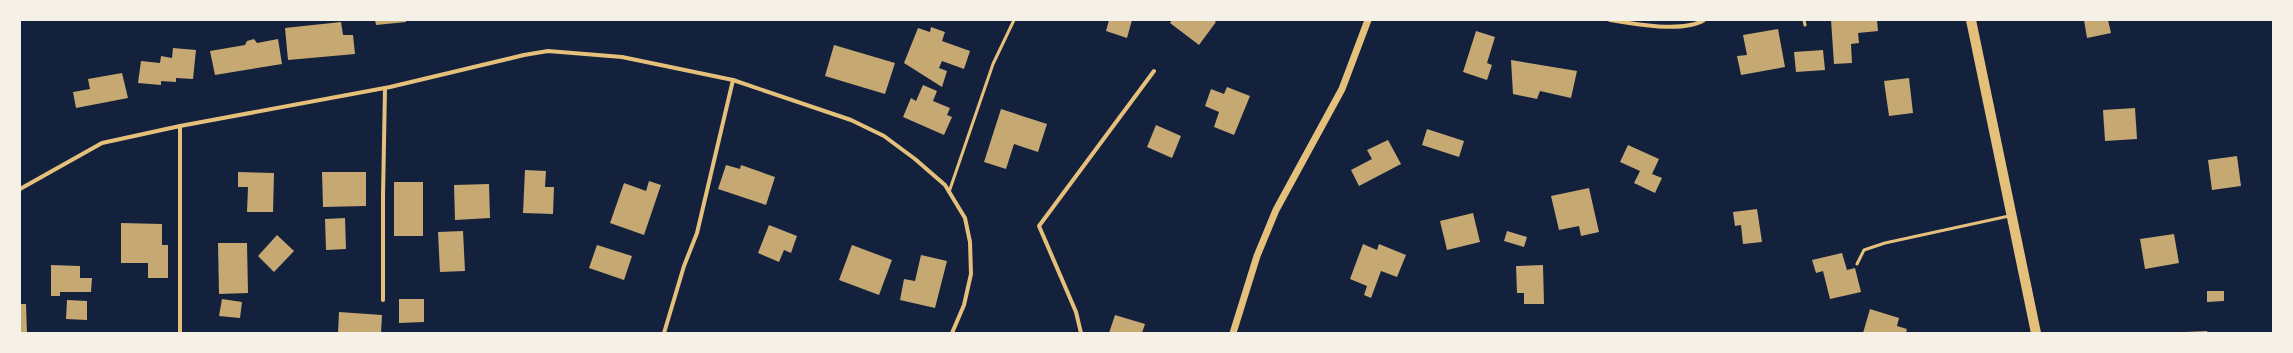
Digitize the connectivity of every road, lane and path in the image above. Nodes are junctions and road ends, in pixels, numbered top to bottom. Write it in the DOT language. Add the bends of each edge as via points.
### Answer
graph roads {
  1 [pos="1014,20"];
  2 [pos="1368,20"];
  3 [pos="1610,20"];
  4 [pos="1704,20"];
  5 [pos="1804,20"];
  6 [pos="1971,20"];
  7 [pos="1805,25"];
  8 [pos="1154,71"];
  9 [pos="733,80"];
  10 [pos="385,88"];
  11 [pos="180,126"];
  12 [pos="20,189"];
  13 [pos="949,192"];
  14 [pos="2011,216"];
  15 [pos="1856,264"];
  16 [pos="384,300"];
  17 [pos="180,333"];
  18 [pos="664,333"];
  19 [pos="952,333"];
  20 [pos="1081,333"];
  21 [pos="1233,333"];
  22 [pos="2036,333"];
  1 -- 13 [label="lane" via="993,64"];
  2 -- 21 [label="street" via="1342,89 1276,210 1257,256"];
  3 -- 4 [label="street" via="1635,25 1669,27"];
  5 -- 7 [label="lane"];
  6 -- 14 [label="main road"];
  8 -- 20 [label="street" via="1038,226 1076,312"];
  9 -- 10 [label="street" via="622,57 548,51"];
  9 -- 13 [label="street" via="851,120 884,136 915,159 945,185"];
  9 -- 18 [label="street" via="697,234 684,266"];
  10 -- 11 [label="street"];
  10 -- 16 [label="street"];
  11 -- 12 [label="street" via="102,143"];
  11 -- 17 [label="street"];
  13 -- 19 [label="street" via="965,218 970,242 971,274 964,305"];
  14 -- 15 [label="lane" via="1885,243 1864,250"];
  14 -- 22 [label="main road"];
}
